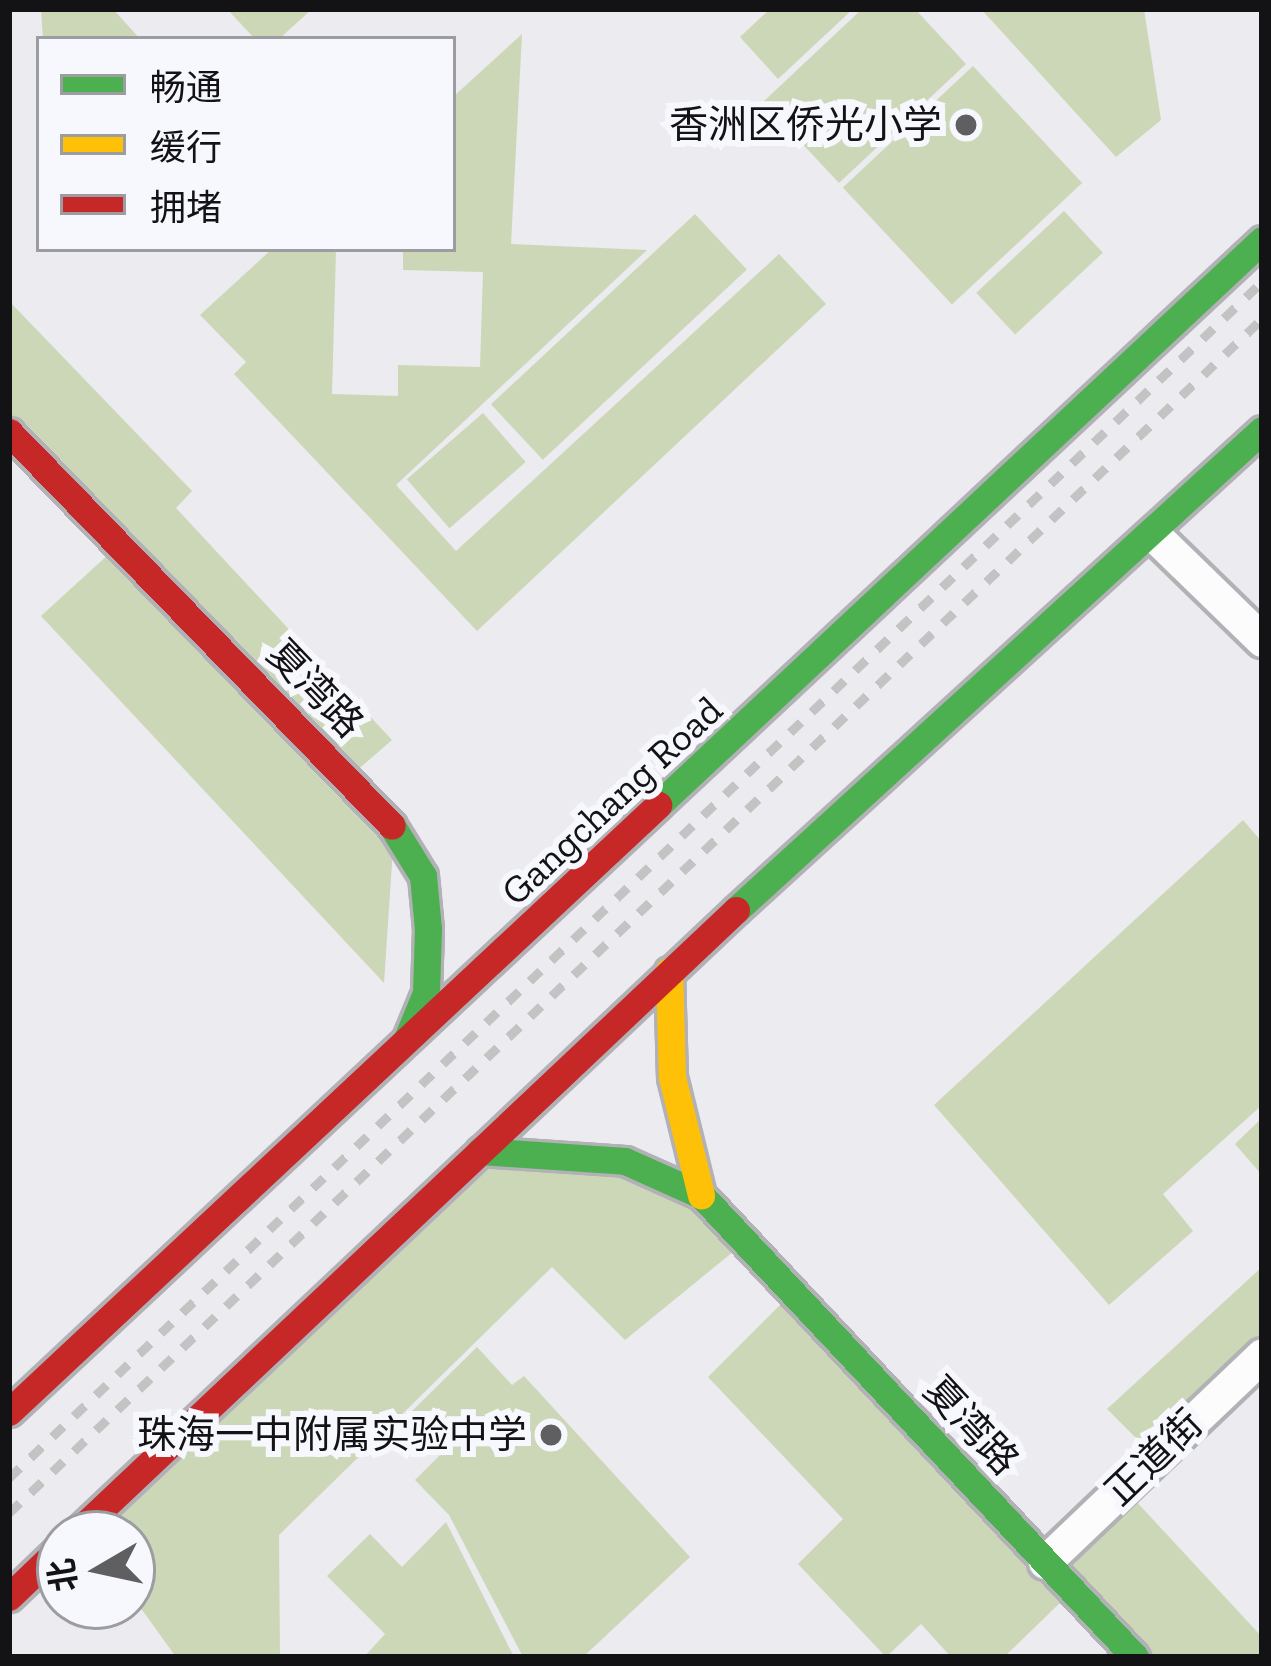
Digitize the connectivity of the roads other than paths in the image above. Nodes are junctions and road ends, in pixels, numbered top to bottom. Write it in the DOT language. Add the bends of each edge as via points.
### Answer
graph roads {
  1 [pos="1262,240"];
  2 [pos="1262,430"];
  3 [pos="9,432"];
  4 [pos="1154,536"];
  5 [pos="1262,640"];
  6 [pos="669,971"];
  7 [pos="398,1054"];
  8 [pos="480,1151"];
  9 [pos="701,1196"];
  10 [pos="1262,1355"];
  11 [pos="9,1412"];
  12 [pos="100,1510"];
  13 [pos="1046,1562"];
  14 [pos="36,1571"];
  15 [pos="9,1597"];
  16 [pos="1135,1657"];
  1 -- 7 [label="main road, Gangchang Road"];
  2 -- 4 [label="main road"];
  3 -- 7 [label="main road, 夏湾路" via="415,856 426,898 428,977"];
  4 -- 5 [label="street"];
  4 -- 6 [label="main road"];
  6 -- 8 [label="main road"];
  6 -- 9 [label="main road" via="672,1077"];
  7 -- 11 [label="main road, Gangchang Road"];
  8 -- 9 [label="main road" via="626,1161"];
  8 -- 12 [label="main road"];
  9 -- 13 [label="main road, 夏湾路"];
  10 -- 13 [label="street, 正道街"];
  13 -- 16 [label="main road, 夏湾路"];
  14 -- 15 [label="main road"];
}
